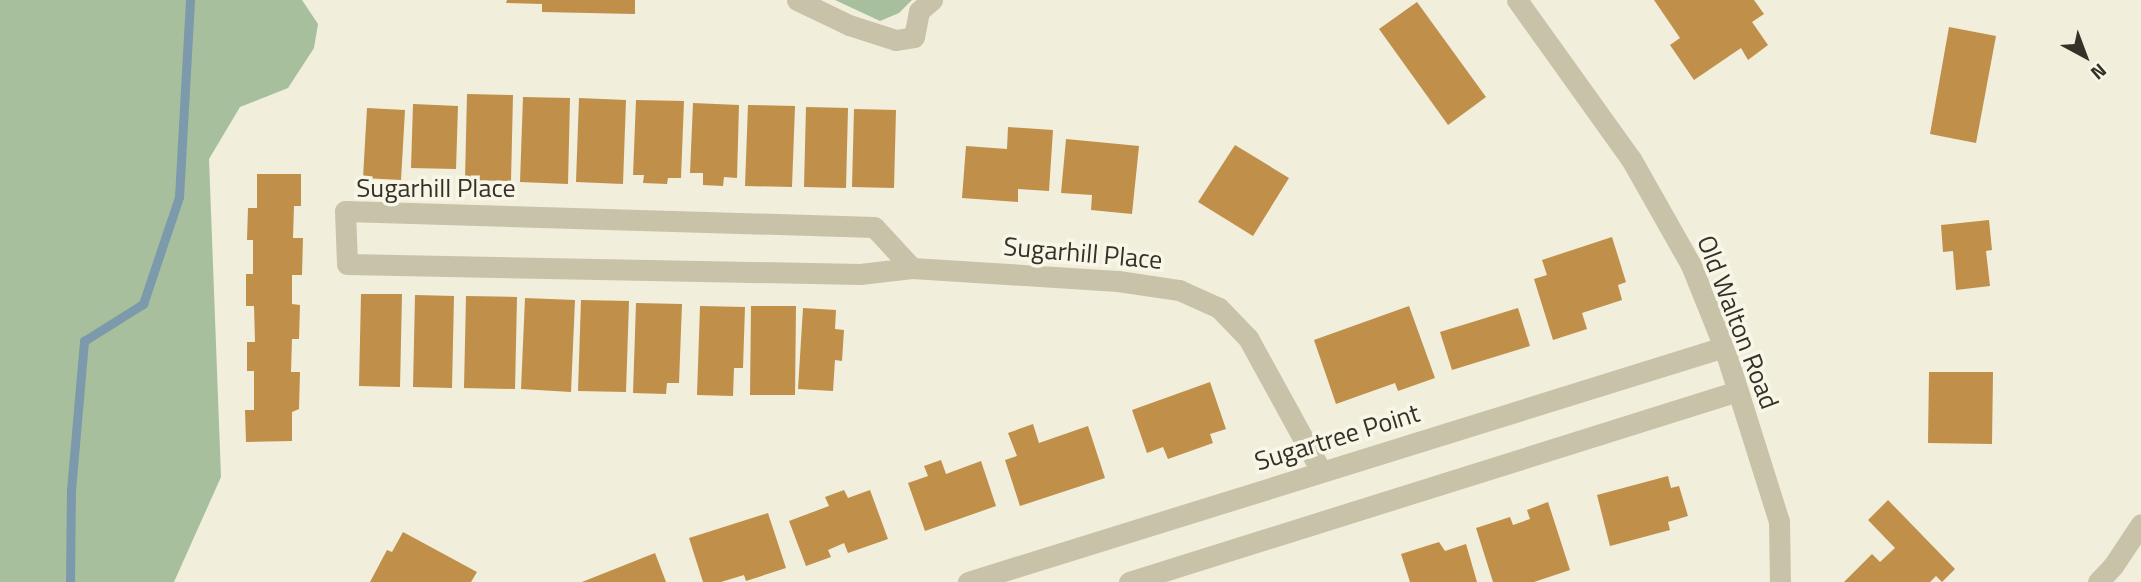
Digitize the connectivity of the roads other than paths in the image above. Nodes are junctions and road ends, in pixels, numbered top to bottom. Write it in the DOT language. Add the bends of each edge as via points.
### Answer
graph roads {
  1 [pos="797,0"];
  2 [pos="932,0"];
  3 [pos="1517,0"];
  4 [pos="912,268"];
  5 [pos="1724,347"];
  6 [pos="1738,391"];
  7 [pos="1321,471"];
  8 [pos="2141,524"];
  9 [pos="968,582"];
  10 [pos="1129,582"];
  11 [pos="1780,582"];
  12 [pos="2098,582"];
  1 -- 2 [label="street" via="849,25 896,40 914,37 919,11"];
  3 -- 5 [label="street, Old Walton Road" via="1632,159 1691,265"];
  4 -- 4 [label="street, Sugarhill Place" via="874,227 345,211 347,264 860,274"];
  4 -- 7 [label="street, Sugarhill Place" via="1118,281 1179,290 1219,308 1248,338"];
  5 -- 6 [label="street, Old Walton Road"];
  5 -- 7 [label="street, Sugartree Point"];
  6 -- 10 [label="street"];
  6 -- 11 [label="street, Old Walton Road" via="1779,521"];
  7 -- 9 [label="street, Sugartree Point"];
  8 -- 12 [label="street"];
}
